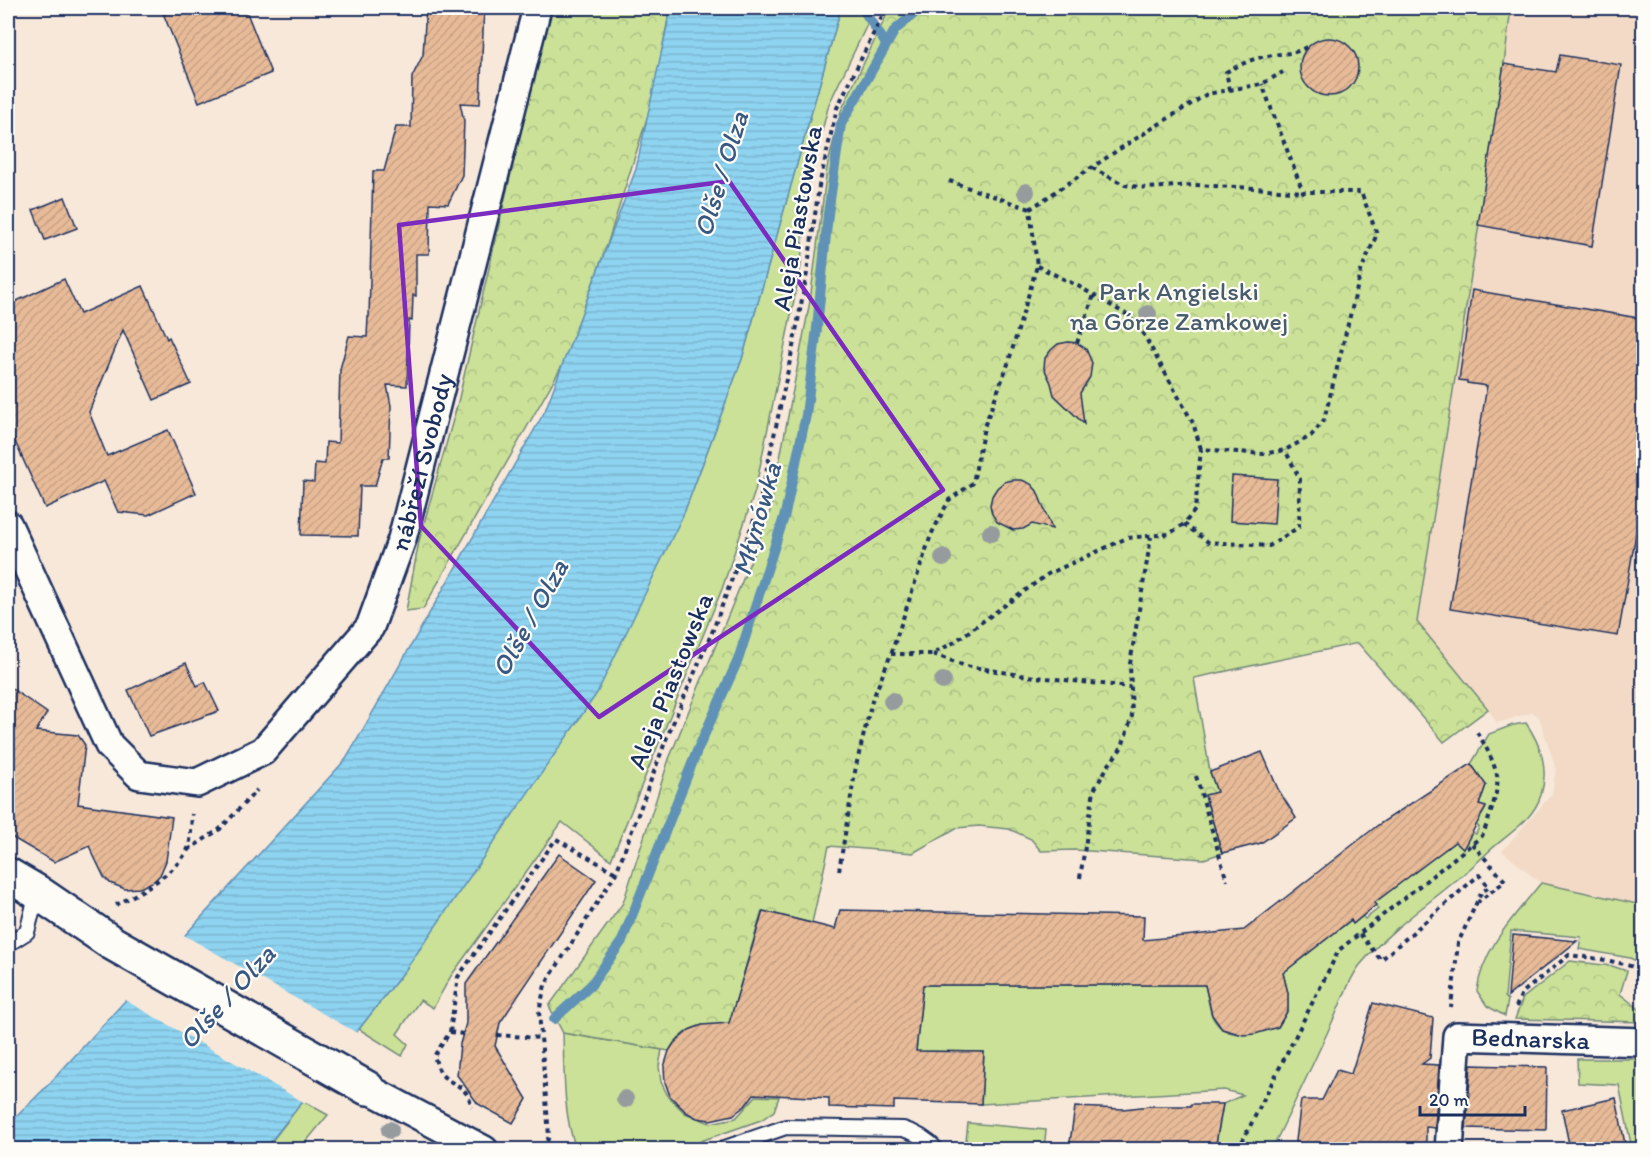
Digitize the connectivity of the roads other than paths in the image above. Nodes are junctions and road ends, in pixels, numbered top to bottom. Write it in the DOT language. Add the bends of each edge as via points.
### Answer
graph roads {
  1 [pos="537,8"];
  2 [pos="8,525"];
  3 [pos="8,875"];
  4 [pos="37,892"];
  5 [pos="8,944"];
  6 [pos="1644,1042"];
  7 [pos="367,1088"];
  8 [pos="484,1149"];
  9 [pos="719,1149"];
  10 [pos="937,1149"];
  11 [pos="1449,1149"];
  1 -- 2 [label="street, nábřeží Svobody" via="402,539 370,627 262,751 197,783 139,774 109,745"];
  3 -- 4 [label="street"];
  4 -- 5 [label="lane" via="27,932"];
  4 -- 7 [label="street" via="112,943"];
  6 -- 11 [label="street, Bednarska" via="1457,1036"];
  7 -- 8 [label="street"];
  9 -- 10 [label="lane" via="797,1127 903,1129 927,1139"];
}
